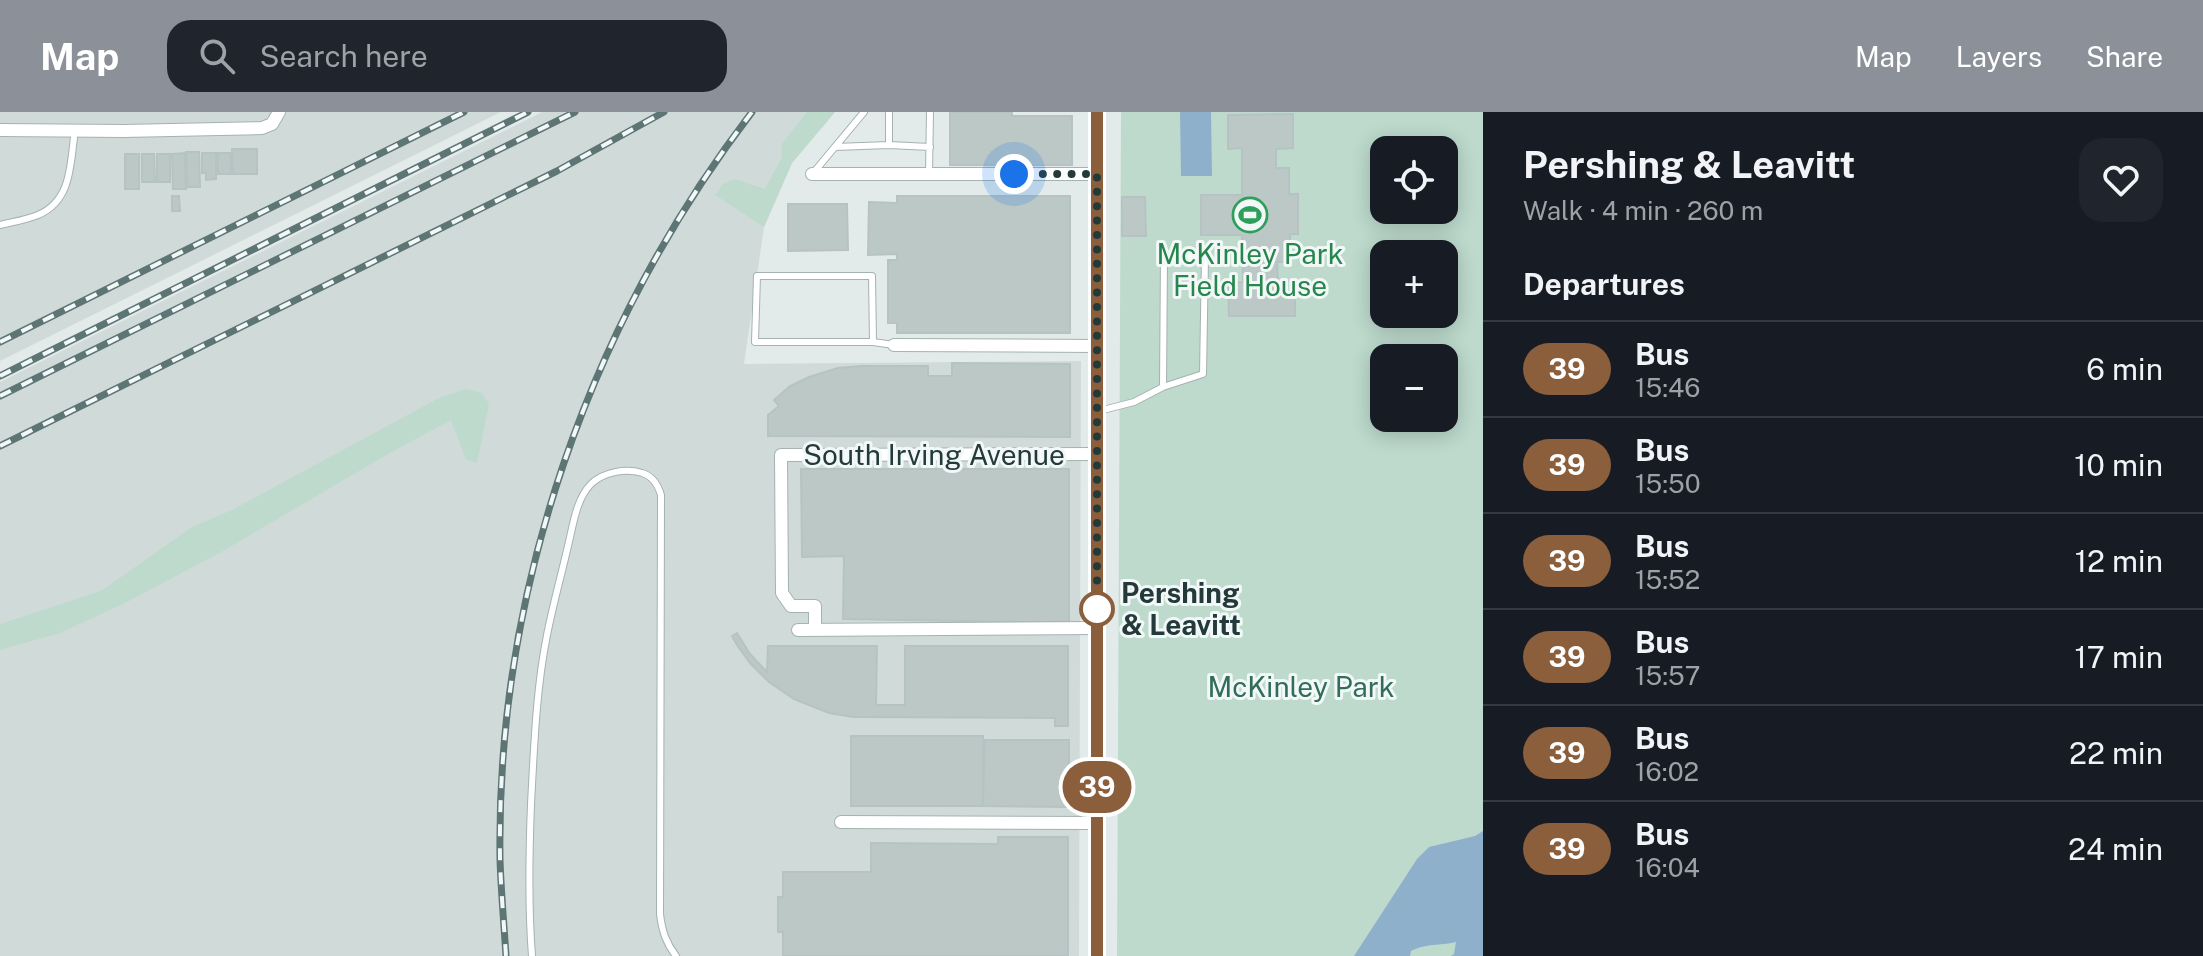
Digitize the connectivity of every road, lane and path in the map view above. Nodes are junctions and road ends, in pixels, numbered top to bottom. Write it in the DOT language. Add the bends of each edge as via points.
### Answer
graph roads {
  1 [pos="864,112"];
  2 [pos="889,112"];
  3 [pos="930,112"];
  4 [pos="1097,112"];
  5 [pos="275,118"];
  6 [pos="0,130"];
  7 [pos="75,130"];
  8 [pos="889,145"];
  9 [pos="835,147"];
  10 [pos="930,147"];
  11 [pos="812,174"];
  12 [pos="929,174"];
  13 [pos="1097,174"];
  14 [pos="0,225"];
  15 [pos="873,342"];
  16 [pos="894,345"];
  17 [pos="1097,346"];
  18 [pos="1163,387"];
  19 [pos="1097,412"];
  20 [pos="1097,454"];
  21 [pos="1097,628"];
  22 [pos="798,630"];
  23 [pos="815,630"];
  24 [pos="841,822"];
  25 [pos="1097,823"];
  26 [pos="532,956"];
  27 [pos="676,956"];
  28 [pos="1097,956"];
  1 -- 9 [label="lane"];
  2 -- 8 [label="lane"];
  3 -- 10 [label="lane"];
  4 -- 13 [label="main road"];
  5 -- 7 [label="street" via="262,128"];
  6 -- 7 [label="street"];
  7 -- 14 [label="lane" via="65,192 38,215"];
  8 -- 9 [label="lane"];
  8 -- 10 [label="lane"];
  9 -- 11 [label="lane"];
  10 -- 12 [label="lane"];
  11 -- 12 [label="street"];
  12 -- 13 [label="street"];
  13 -- 17 [label="main road"];
  15 -- 15 [label="lane" via="872,276 757,276 755,342"];
  15 -- 16 [label="lane"];
  16 -- 17 [label="street"];
  17 -- 19 [label="main road"];
  18 -- 18 [label="lane" via="1164,256 1205,257 1203,374"];
  18 -- 19 [label="lane"];
  19 -- 20 [label="main road"];
  20 -- 21 [label="main road"];
  20 -- 23 [label="street, South Irving Avenue" via="781,455 782,593 791,606 815,606"];
  21 -- 23 [label="street"];
  21 -- 25 [label="main road"];
  22 -- 23 [label="street"];
  24 -- 25 [label="street"];
  25 -- 28 [label="main road"];
  26 -- 27 [label="lane" via="530,830 547,636 583,494 598,479 630,471 653,479 661,495 660,914 663,935"];
}
